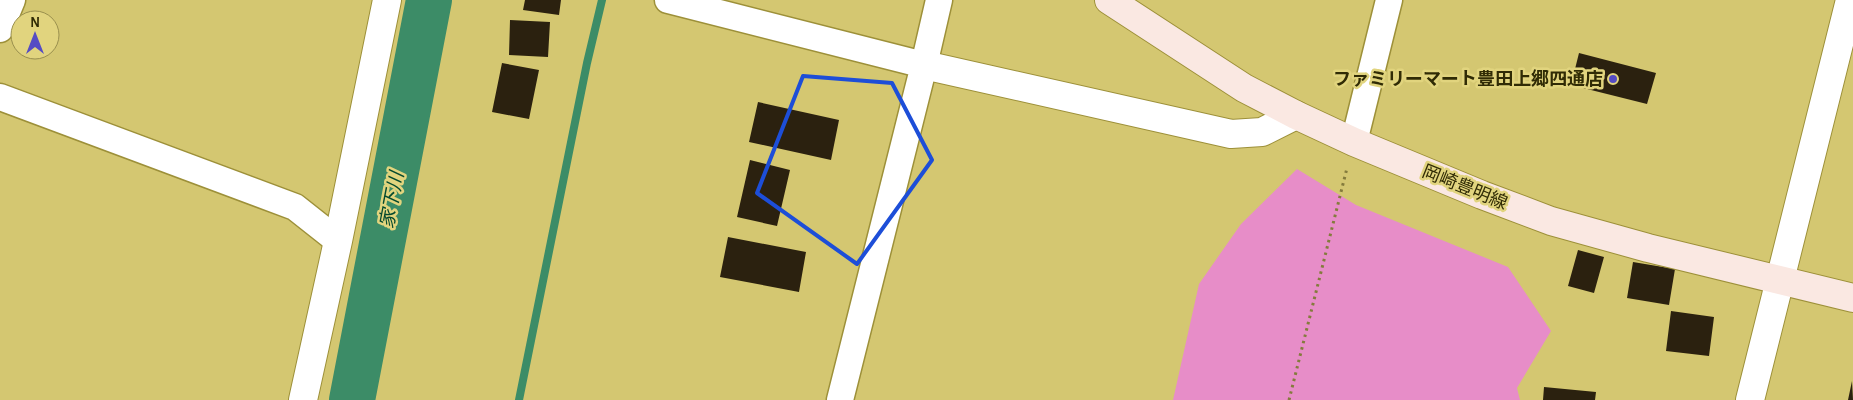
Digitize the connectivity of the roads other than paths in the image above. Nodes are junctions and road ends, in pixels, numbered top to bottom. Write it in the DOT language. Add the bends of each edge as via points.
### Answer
graph roads {
  1 [pos="12,0"];
  2 [pos="387,0"];
  3 [pos="668,0"];
  4 [pos="939,0"];
  5 [pos="1109,0"];
  6 [pos="1389,0"];
  7 [pos="1850,0"];
  8 [pos="0,28"];
  9 [pos="924,65"];
  10 [pos="0,97"];
  11 [pos="1296,115"];
  12 [pos="1354,142"];
  13 [pos="338,241"];
  14 [pos="1780,279"];
  15 [pos="1853,298"];
  16 [pos="303,400"];
  17 [pos="840,400"];
  18 [pos="1750,400"];
  1 -- 8 [label="street"];
  2 -- 13 [label="street"];
  3 -- 9 [label="street"];
  4 -- 9 [label="street"];
  5 -- 11 [label="main road, 岡崎豊明線" via="1244,88"];
  6 -- 12 [label="street"];
  7 -- 14 [label="street"];
  9 -- 11 [label="street" via="1231,134 1262,132"];
  9 -- 17 [label="street"];
  10 -- 13 [label="street" via="295,206"];
  11 -- 12 [label="main road, 岡崎豊明線"];
  12 -- 14 [label="main road, 岡崎豊明線" via="1551,221"];
  13 -- 16 [label="street"];
  14 -- 15 [label="main road, 岡崎豊明線"];
  14 -- 18 [label="street"];
}
